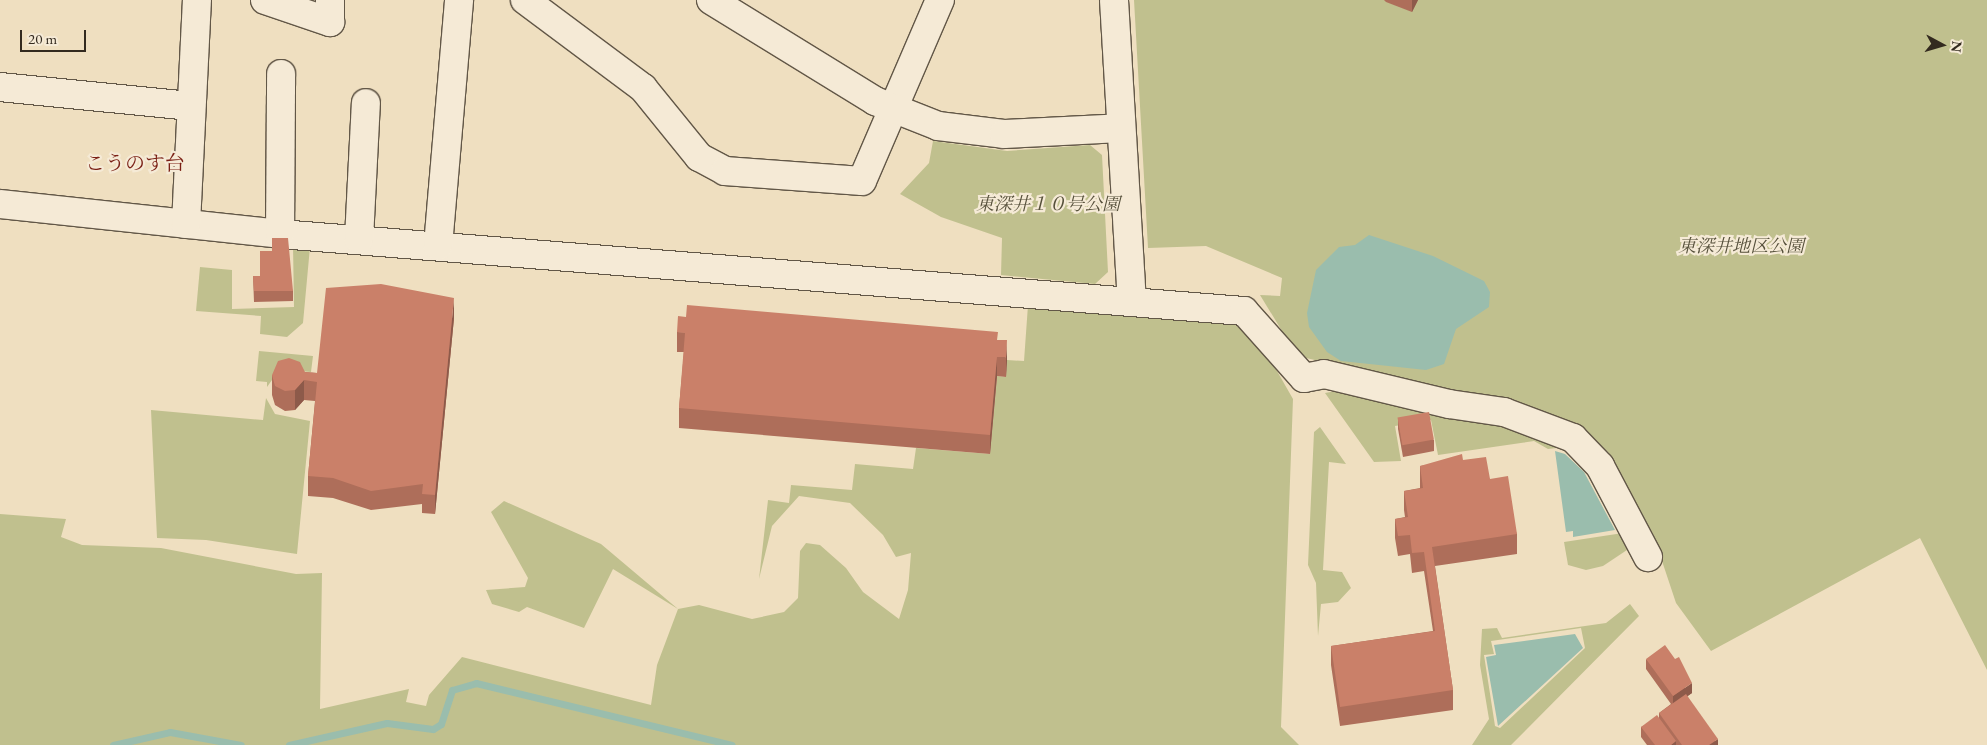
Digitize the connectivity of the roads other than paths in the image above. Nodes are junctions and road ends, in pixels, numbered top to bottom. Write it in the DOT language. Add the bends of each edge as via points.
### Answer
graph roads {
  1 [pos="197,0"];
  2 [pos="266,0"];
  3 [pos="330,0"];
  4 [pos="459,0"];
  5 [pos="524,0"];
  6 [pos="711,0"];
  7 [pos="940,0"];
  8 [pos="1114,0"];
  9 [pos="280,74"];
  10 [pos="0,87"];
  11 [pos="366,103"];
  12 [pos="191,106"];
  13 [pos="892,110"];
  14 [pos="1121,128"];
  15 [pos="0,204"];
  16 [pos="186,224"];
  17 [pos="280,234"];
  18 [pos="359,239"];
  19 [pos="438,246"];
  20 [pos="1132,301"];
  21 [pos="1648,557"];
  1 -- 12 [label="street"];
  2 -- 3 [label="street" via="330,22"];
  4 -- 19 [label="street"];
  5 -- 13 [label="street" via="643,88 698,157 725,171 862,181"];
  6 -- 13 [label="street"];
  7 -- 13 [label="street"];
  8 -- 14 [label="street"];
  9 -- 17 [label="street"];
  10 -- 12 [label="street"];
  11 -- 18 [label="street"];
  12 -- 16 [label="street"];
  13 -- 14 [label="street" via="970,133"];
  14 -- 20 [label="street"];
  15 -- 16 [label="street"];
  16 -- 17 [label="street"];
  17 -- 18 [label="street"];
  18 -- 19 [label="street"];
  19 -- 20 [label="street"];
  20 -- 21 [label="street" via="1244,311 1304,378 1324,374 1449,404 1504,412 1573,438 1600,466"];
}
